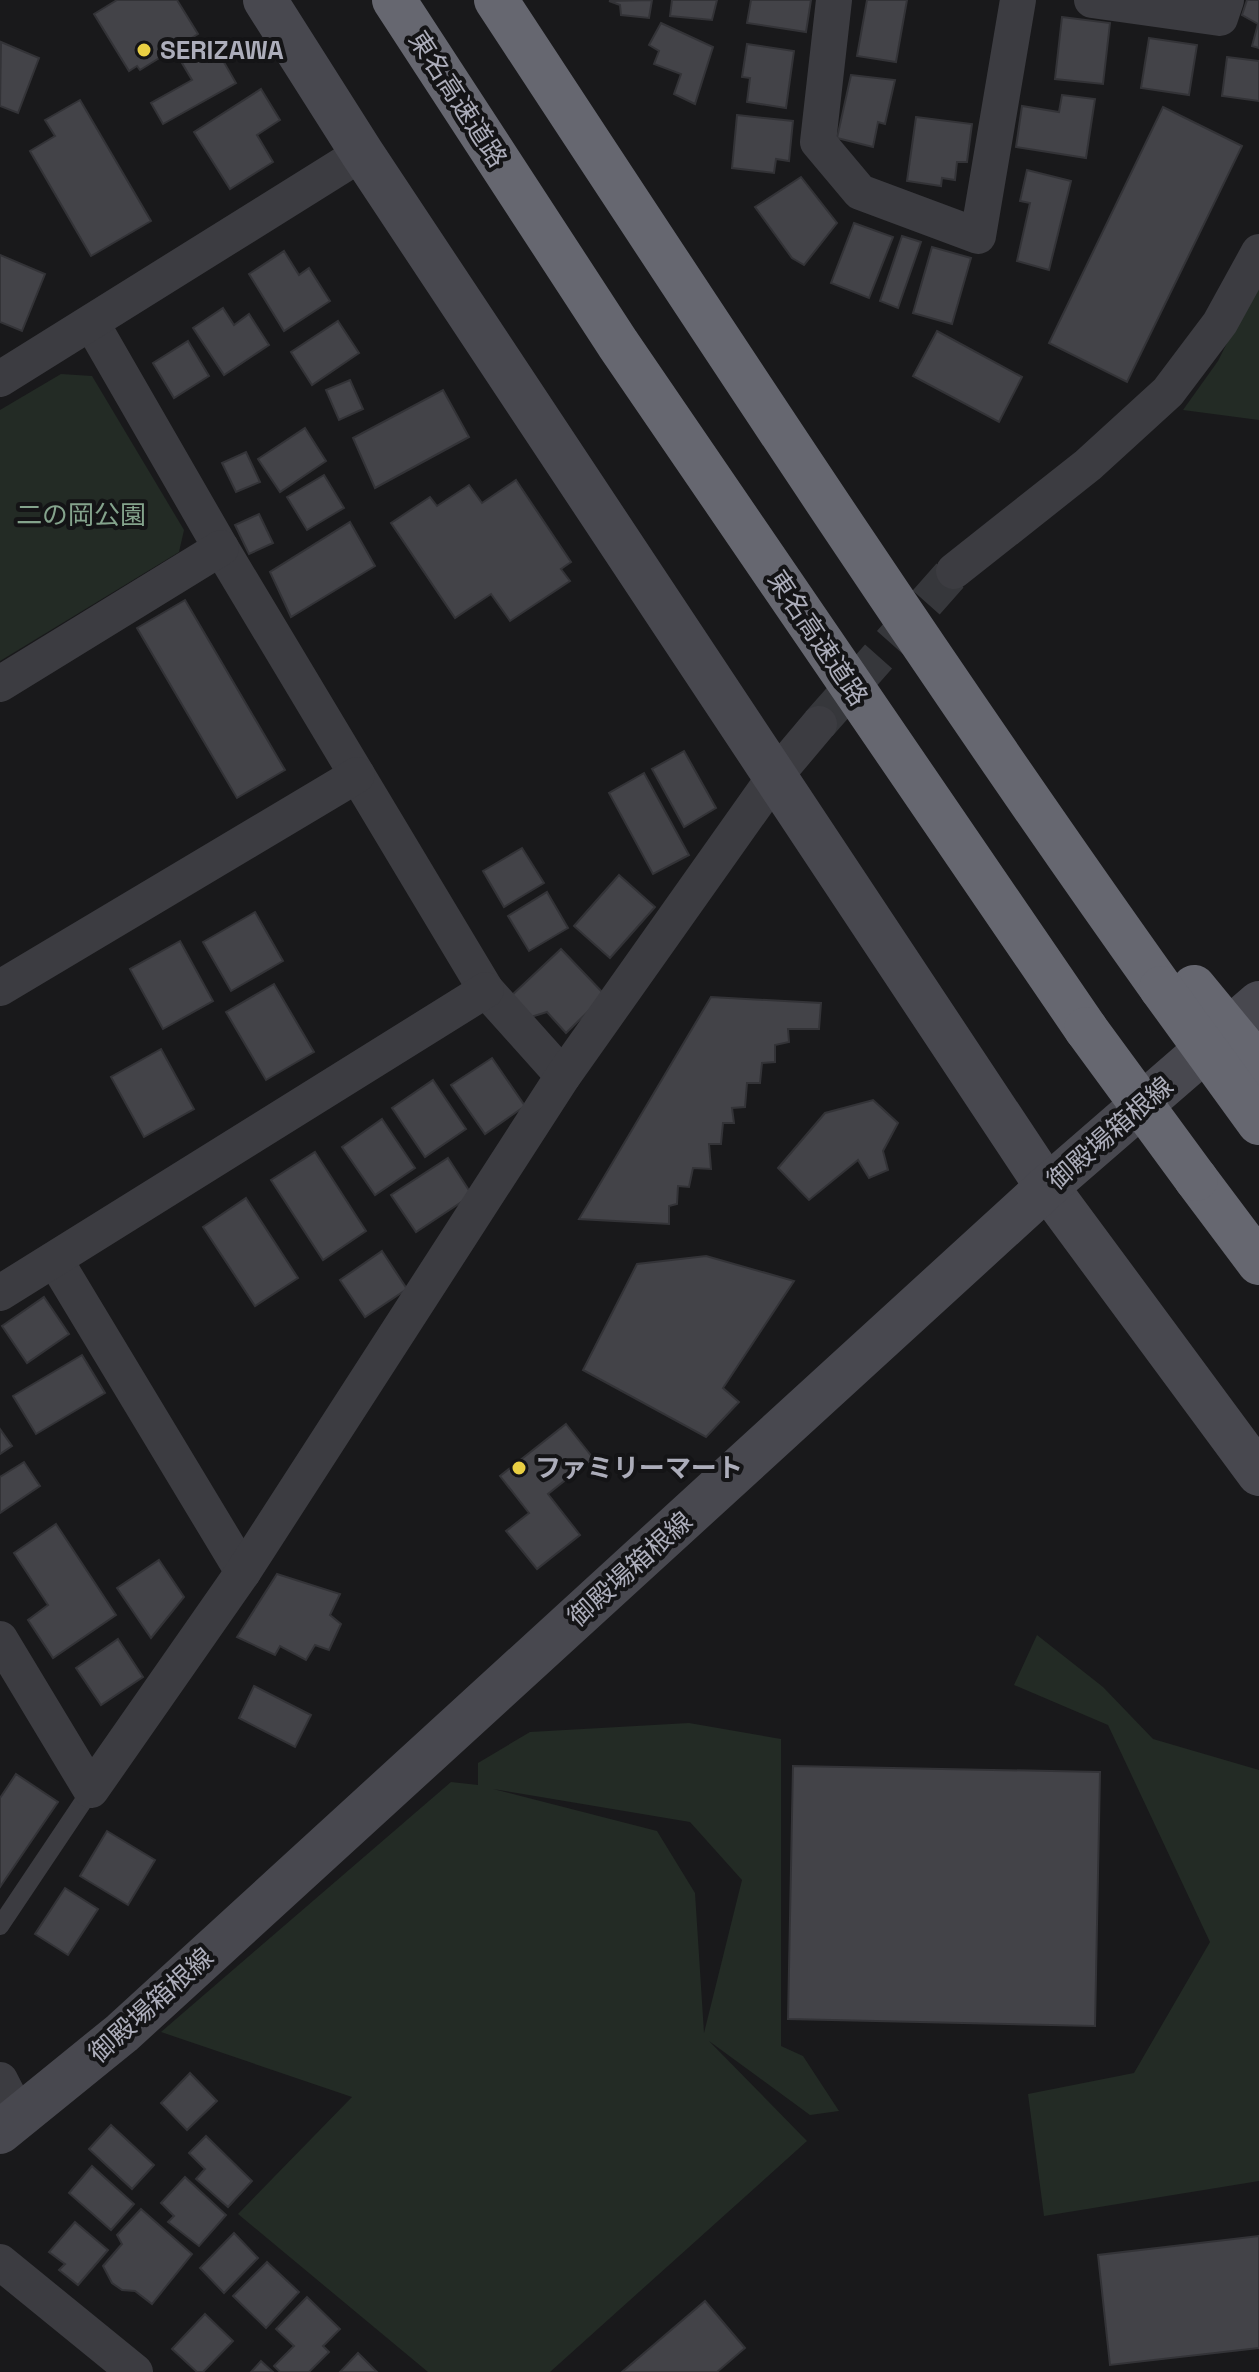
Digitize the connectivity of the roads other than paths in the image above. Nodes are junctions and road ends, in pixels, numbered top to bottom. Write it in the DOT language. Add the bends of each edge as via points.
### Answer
graph roads {
  1 [pos="265,0"];
  2 [pos="394,0"];
  3 [pos="496,0"];
  4 [pos="834,0"];
  5 [pos="1018,0"];
  6 [pos="1092,0"];
  7 [pos="1226,0"];
  8 [pos="362,153"];
  9 [pos="1259,252"];
  10 [pos="92,324"];
  11 [pos="0,379"];
  12 [pos="221,548"];
  13 [pos="954,571"];
  14 [pos="0,684"];
  15 [pos="819,724"];
  16 [pos="357,775"];
  17 [pos="776,775"];
  18 [pos="1173,982"];
  19 [pos="0,988"];
  20 [pos="486,990"];
  21 [pos="1259,1003"];
  22 [pos="1259,1066"];
  23 [pos="563,1076"];
  24 [pos="1259,1123"];
  25 [pos="1047,1187"];
  26 [pos="55,1260"];
  27 [pos="1259,1263"];
  28 [pos="0,1293"];
  29 [pos="1259,1474"];
  30 [pos="243,1572"];
  31 [pos="0,1639"];
  32 [pos="91,1790"];
  33 [pos="0,1926"];
  34 [pos="0,2080"];
  35 [pos="10,2126"];
  36 [pos="0,2262"];
  37 [pos="135,2372"];
  1 -- 8 [label="street"];
  2 -- 27 [label="highway, 東名高速道路, bridge" via="618,344 1086,1029"];
  3 -- 18 [label="highway" via="1072,863"];
  4 -- 5 [label="street" via="818,142 860,192 978,236"];
  6 -- 7 [label="street" via="1220,18"];
  8 -- 10 [label="street"];
  8 -- 17 [label="street"];
  9 -- 13 [label="street" via="1220,323 1168,392 1088,465"];
  10 -- 11 [label="street"];
  10 -- 12 [label="street"];
  12 -- 14 [label="street"];
  12 -- 16 [label="street"];
  15 -- 17 [label="street"];
  16 -- 19 [label="street"];
  16 -- 20 [label="street"];
  17 -- 23 [label="street"];
  17 -- 25 [label="street"];
  18 -- 22 [label="highway, bridge"];
  18 -- 24 [label="highway, bridge"];
  20 -- 23 [label="street"];
  20 -- 26 [label="street"];
  21 -- 25 [label="street, 御殿場箱根線"];
  23 -- 30 [label="street"];
  25 -- 29 [label="street"];
  25 -- 35 [label="street, 御殿場箱根線" via="122,2033"];
  26 -- 28 [label="street"];
  26 -- 30 [label="street"];
  30 -- 32 [label="street"];
  31 -- 32 [label="street"];
  32 -- 33 [label="lane"];
  34 -- 35 [label="street"];
  36 -- 37 [label="street"];
}
